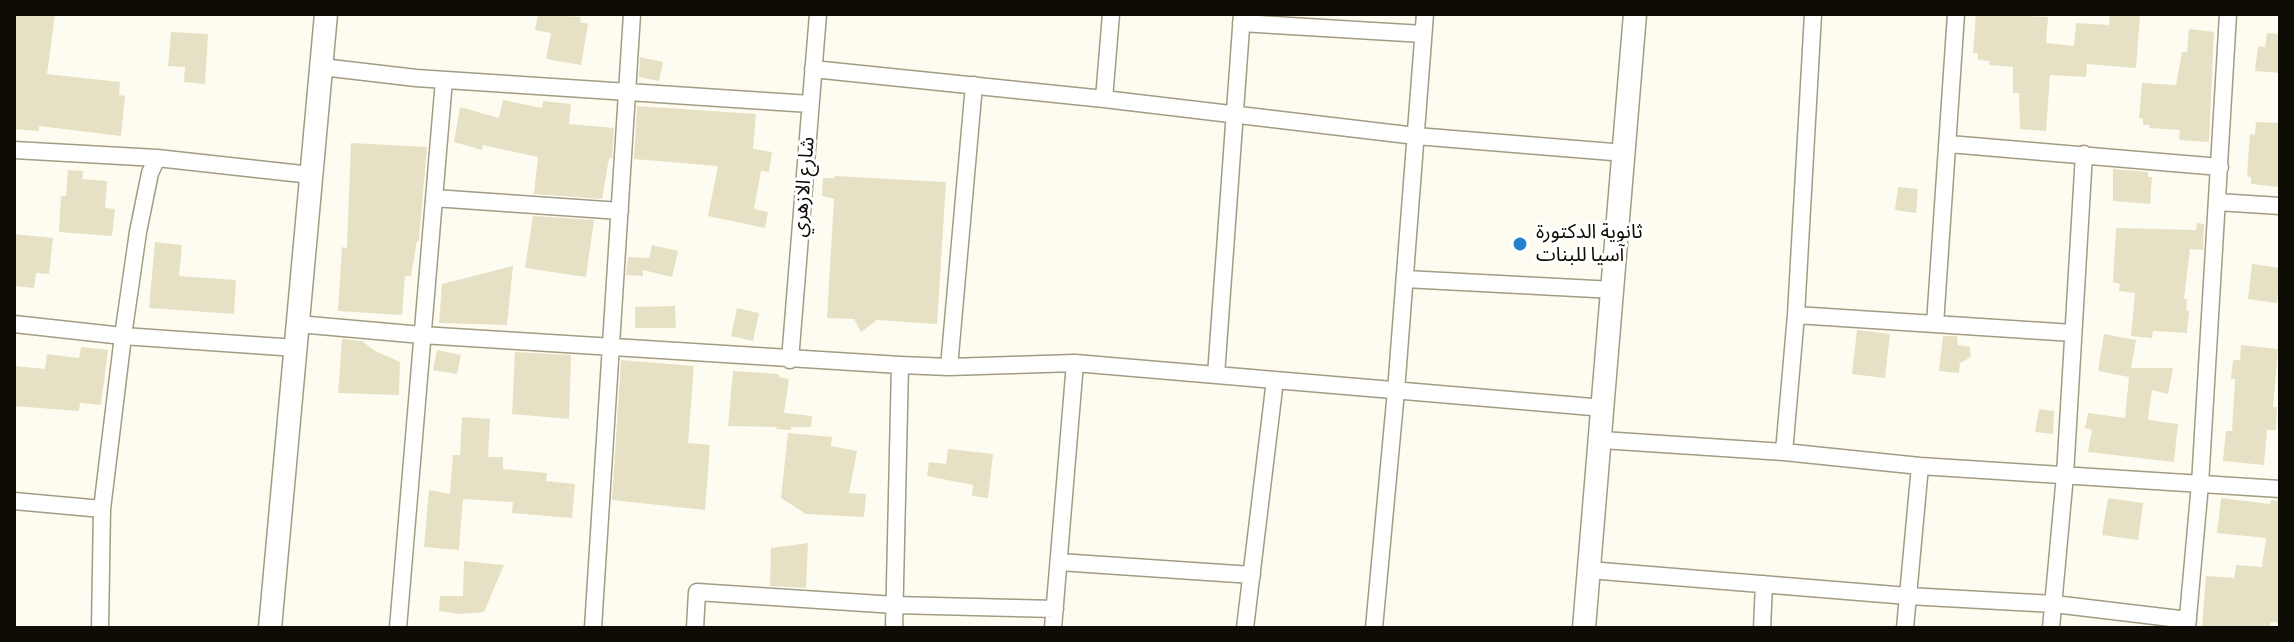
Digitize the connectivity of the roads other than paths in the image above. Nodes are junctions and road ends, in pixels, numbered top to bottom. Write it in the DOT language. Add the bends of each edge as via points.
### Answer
graph roads {
  1 [pos="326,14"];
  2 [pos="632,14"];
  3 [pos="818,14"];
  4 [pos="1111,14"];
  5 [pos="1425,14"];
  6 [pos="1635,14"];
  7 [pos="1813,14"];
  8 [pos="1956,14"];
  9 [pos="2228,14"];
  10 [pos="1242,19"];
  11 [pos="1423,34"];
  12 [pos="322,67"];
  13 [pos="813,69"];
  14 [pos="444,80"];
  15 [pos="974,85"];
  16 [pos="627,94"];
  17 [pos="1104,99"];
  18 [pos="810,104"];
  19 [pos="1235,116"];
  20 [pos="1416,136"];
  21 [pos="1949,144"];
  22 [pos="14,150"];
  23 [pos="1625,153"];
  24 [pos="2084,154"];
  25 [pos="157,158"];
  26 [pos="2220,167"];
  27 [pos="311,175"];
  28 [pos="434,198"];
  29 [pos="2217,202"];
  30 [pos="2280,206"];
  31 [pos="620,211"];
  32 [pos="1405,279"];
  33 [pos="1614,290"];
  34 [pos="1796,315"];
  35 [pos="14,324"];
  36 [pos="298,324"];
  37 [pos="1935,324"];
  38 [pos="2073,333"];
  39 [pos="422,335"];
  40 [pos="123,336"];
  41 [pos="610,346"];
  42 [pos="296,348"];
  43 [pos="790,360"];
  44 [pos="1075,363"];
  45 [pos="900,365"];
  46 [pos="949,367"];
  47 [pos="1216,375"];
  48 [pos="1275,380"];
  49 [pos="1396,391"];
  50 [pos="1604,408"];
  51 [pos="1602,440"];
  52 [pos="1784,452"];
  53 [pos="1920,466"];
  54 [pos="2065,475"];
  55 [pos="2200,484"];
  56 [pos="2280,489"];
  57 [pos="14,501"];
  58 [pos="102,509"];
  59 [pos="1059,562"];
  60 [pos="1589,570"];
  61 [pos="1252,575"];
  62 [pos="1764,584"];
  63 [pos="1908,596"];
  64 [pos="2054,604"];
  65 [pos="895,605"];
  66 [pos="1055,609"];
  67 [pos="2188,624"];
  68 [pos="100,628"];
  69 [pos="270,628"];
  70 [pos="398,628"];
  71 [pos="593,628"];
  72 [pos="695,628"];
  73 [pos="894,628"];
  74 [pos="1053,628"];
  75 [pos="1245,628"];
  76 [pos="1374,628"];
  77 [pos="1584,628"];
  78 [pos="1762,628"];
  79 [pos="1905,628"];
  80 [pos="2051,628"];
  1 -- 12 [label="street"];
  2 -- 16 [label="street"];
  3 -- 13 [label="street, شارع الازهري"];
  4 -- 17 [label="street"];
  5 -- 11 [label="street"];
  6 -- 23 [label="street"];
  7 -- 34 [label="street"];
  8 -- 21 [label="street"];
  9 -- 26 [label="street"];
  10 -- 11 [label="street"];
  10 -- 19 [label="street"];
  11 -- 20 [label="street"];
  12 -- 14 [label="street"];
  12 -- 27 [label="street"];
  13 -- 15 [label="street"];
  13 -- 18 [label="street, شارع الازهري"];
  14 -- 16 [label="street"];
  14 -- 28 [label="street"];
  15 -- 17 [label="street"];
  15 -- 46 [label="street"];
  16 -- 18 [label="street"];
  16 -- 31 [label="street"];
  17 -- 19 [label="street"];
  18 -- 43 [label="street, شارع الازهري"];
  19 -- 20 [label="street"];
  19 -- 47 [label="street"];
  20 -- 23 [label="street"];
  20 -- 32 [label="street"];
  21 -- 24 [label="street"];
  21 -- 37 [label="street"];
  22 -- 25 [label="street"];
  23 -- 33 [label="street"];
  24 -- 26 [label="street"];
  24 -- 38 [label="street"];
  25 -- 27 [label="street"];
  25 -- 40 [label="street" via="144,197"];
  26 -- 29 [label="street"];
  27 -- 36 [label="street"];
  28 -- 31 [label="street"];
  28 -- 39 [label="street"];
  29 -- 30 [label="street"];
  29 -- 55 [label="street"];
  31 -- 41 [label="street"];
  32 -- 33 [label="street"];
  32 -- 49 [label="street"];
  33 -- 50 [label="street"];
  34 -- 37 [label="street"];
  34 -- 52 [label="street"];
  35 -- 40 [label="street"];
  36 -- 39 [label="street"];
  36 -- 42 [label="street"];
  37 -- 38 [label="street"];
  38 -- 54 [label="street"];
  39 -- 41 [label="street"];
  39 -- 70 [label="street"];
  40 -- 42 [label="street"];
  40 -- 58 [label="street"];
  41 -- 43 [label="street"];
  41 -- 71 [label="street"];
  42 -- 69 [label="street"];
  43 -- 45 [label="street"];
  44 -- 46 [label="street"];
  44 -- 47 [label="street"];
  44 -- 59 [label="street"];
  45 -- 46 [label="street"];
  45 -- 65 [label="street"];
  47 -- 48 [label="street"];
  48 -- 49 [label="street"];
  48 -- 61 [label="street"];
  49 -- 50 [label="street"];
  49 -- 76 [label="street"];
  50 -- 51 [label="street"];
  51 -- 52 [label="street"];
  51 -- 60 [label="street"];
  52 -- 53 [label="street"];
  53 -- 54 [label="street"];
  53 -- 63 [label="street"];
  54 -- 55 [label="street"];
  54 -- 64 [label="street"];
  55 -- 56 [label="street"];
  55 -- 67 [label="street"];
  57 -- 58 [label="street"];
  58 -- 68 [label="street"];
  59 -- 61 [label="street"];
  59 -- 66 [label="street"];
  60 -- 62 [label="street"];
  60 -- 77 [label="street"];
  61 -- 75 [label="street"];
  62 -- 63 [label="street"];
  62 -- 78 [label="street"];
  63 -- 64 [label="street"];
  63 -- 79 [label="street"];
  64 -- 67 [label="street"];
  64 -- 80 [label="street"];
  65 -- 66 [label="street"];
  65 -- 72 [label="street" via="697,592"];
  65 -- 73 [label="street"];
  66 -- 74 [label="street"];
}
